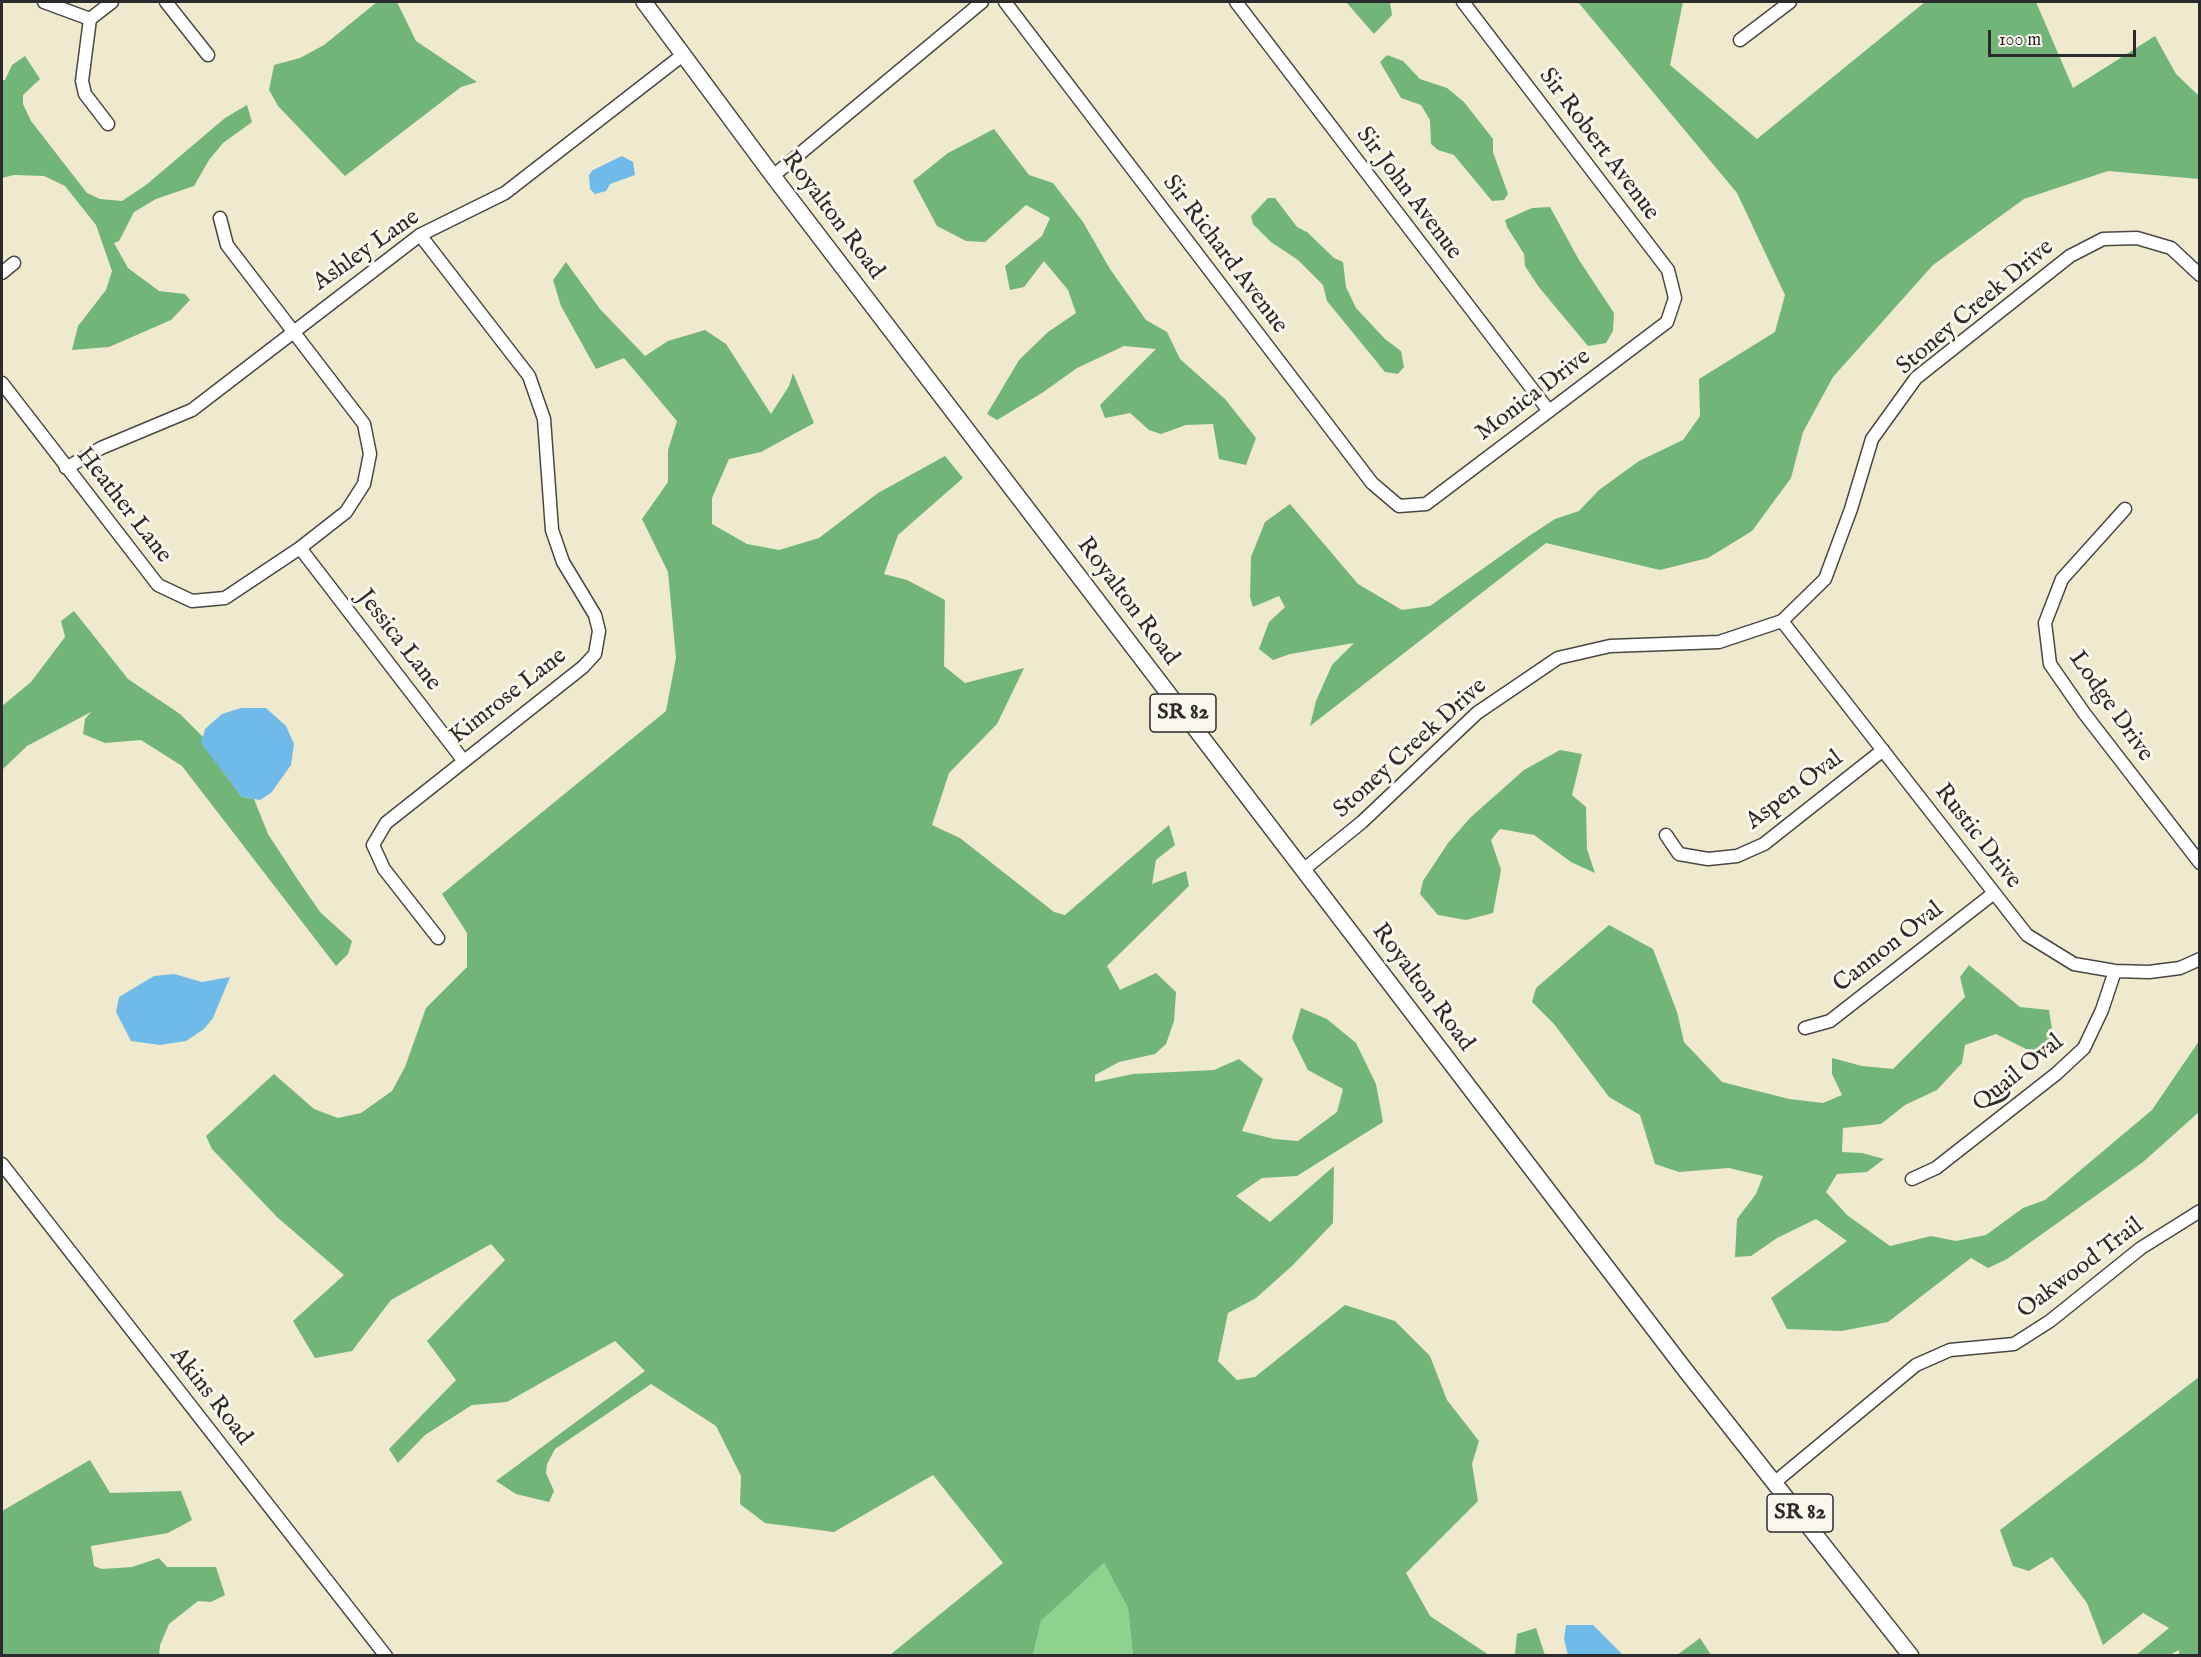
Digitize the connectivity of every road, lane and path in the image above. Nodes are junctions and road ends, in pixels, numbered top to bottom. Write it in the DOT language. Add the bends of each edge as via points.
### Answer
graph roads {
  1 [pos="44,2"];
  2 [pos="112,2"];
  3 [pos="166,2"];
  4 [pos="644,2"];
  5 [pos="982,2"];
  6 [pos="1005,2"];
  7 [pos="1236,2"];
  8 [pos="1462,2"];
  9 [pos="1790,2"];
  10 [pos="90,19"];
  11 [pos="1740,40"];
  12 [pos="684,54"];
  13 [pos="208,55"];
  14 [pos="108,124"];
  15 [pos="773,176"];
  16 [pos="220,218"];
  17 [pos="420,235"];
  18 [pos="14,263"];
  19 [pos="2,273"];
  20 [pos="2199,275"];
  21 [pos="1667,322"];
  22 [pos="292,331"];
  23 [pos="2,383"];
  24 [pos="1549,411"];
  25 [pos="66,468"];
  26 [pos="1426,504"];
  27 [pos="2125,509"];
  28 [pos="300,548"];
  29 [pos="1782,621"];
  30 [pos="1883,750"];
  31 [pos="463,760"];
  32 [pos="1666,835"];
  33 [pos="2199,863"];
  34 [pos="1303,870"];
  35 [pos="1994,893"];
  36 [pos="438,938"];
  37 [pos="2199,959"];
  38 [pos="2115,971"];
  39 [pos="1805,1028"];
  40 [pos="2,1164"];
  41 [pos="1912,1179"];
  42 [pos="2199,1211"];
  43 [pos="1775,1482"];
  44 [pos="386,1656"];
  45 [pos="1911,1656"];
  1 -- 10 [label="street"];
  2 -- 10 [label="street"];
  3 -- 13 [label="street"];
  4 -- 12 [label="main road, Royalton Road / SR 82"];
  5 -- 15 [label="street"];
  6 -- 26 [label="street, Sir Richard Avenue" via="1372,483 1399,506"];
  7 -- 24 [label="street, Sir John Avenue"];
  8 -- 21 [label="street, Sir Robert Avenue" via="1668,270 1675,298"];
  9 -- 11 [label="street"];
  10 -- 14 [label="street" via="82,81 85,94"];
  12 -- 15 [label="main road, Royalton Road / SR 82"];
  12 -- 17 [label="street, Ashley Lane" via="505,193"];
  15 -- 34 [label="main road, Royalton Road / SR 82"];
  16 -- 22 [label="street, Heather Lane" via="227,245"];
  17 -- 22 [label="street, Ashley Lane"];
  17 -- 31 [label="street, Kimrose Lane" via="529,376 544,419 552,530 562,562 595,615 599,631 595,654 583,667"];
  18 -- 19 [label="street"];
  20 -- 29 [label="street, Stoney Creek Drive" via="2171,248 2137,238 2103,238 2070,256 1916,378 1872,439 1824,579"];
  21 -- 24 [label="street, Monica Drive"];
  22 -- 25 [label="street, Ashley Lane" via="192,410 100,448"];
  22 -- 28 [label="street, Heather Lane" via="364,424 370,454 364,484 346,512"];
  23 -- 25 [label="street, Heather Lane"];
  24 -- 26 [label="street, Monica Drive"];
  25 -- 28 [label="street, Heather Lane" via="158,585 192,601 225,598"];
  27 -- 33 [label="street, Lodge Drive" via="2062,579 2045,623 2050,664"];
  28 -- 31 [label="street, Jessica Lane"];
  29 -- 30 [label="street, Rustic Drive"];
  29 -- 34 [label="street, Stoney Creek Drive" via="1719,642 1610,646 1558,658 1477,713 1362,822"];
  30 -- 32 [label="street, Aspen Oval" via="1764,844 1737,856 1708,860 1679,854"];
  30 -- 35 [label="street, Rustic Drive"];
  31 -- 36 [label="street, Kimrose Lane" via="386,823 373,845 384,868"];
  34 -- 43 [label="main road, Royalton Road / SR 82"];
  35 -- 38 [label="street, Rustic Drive" via="2028,935 2074,964"];
  35 -- 39 [label="street, Cannon Oval" via="1830,1021"];
  37 -- 38 [label="street, Rustic Drive" via="2180,968"];
  38 -- 41 [label="street, Quail Oval" via="2084,1048 1936,1168"];
  40 -- 44 [label="street, Akins Road"];
  42 -- 43 [label="street, Oakwood Trail" via="2141,1248 2050,1321 2014,1344 1950,1350 1916,1365"];
  43 -- 45 [label="main road, SR 82"];
}
